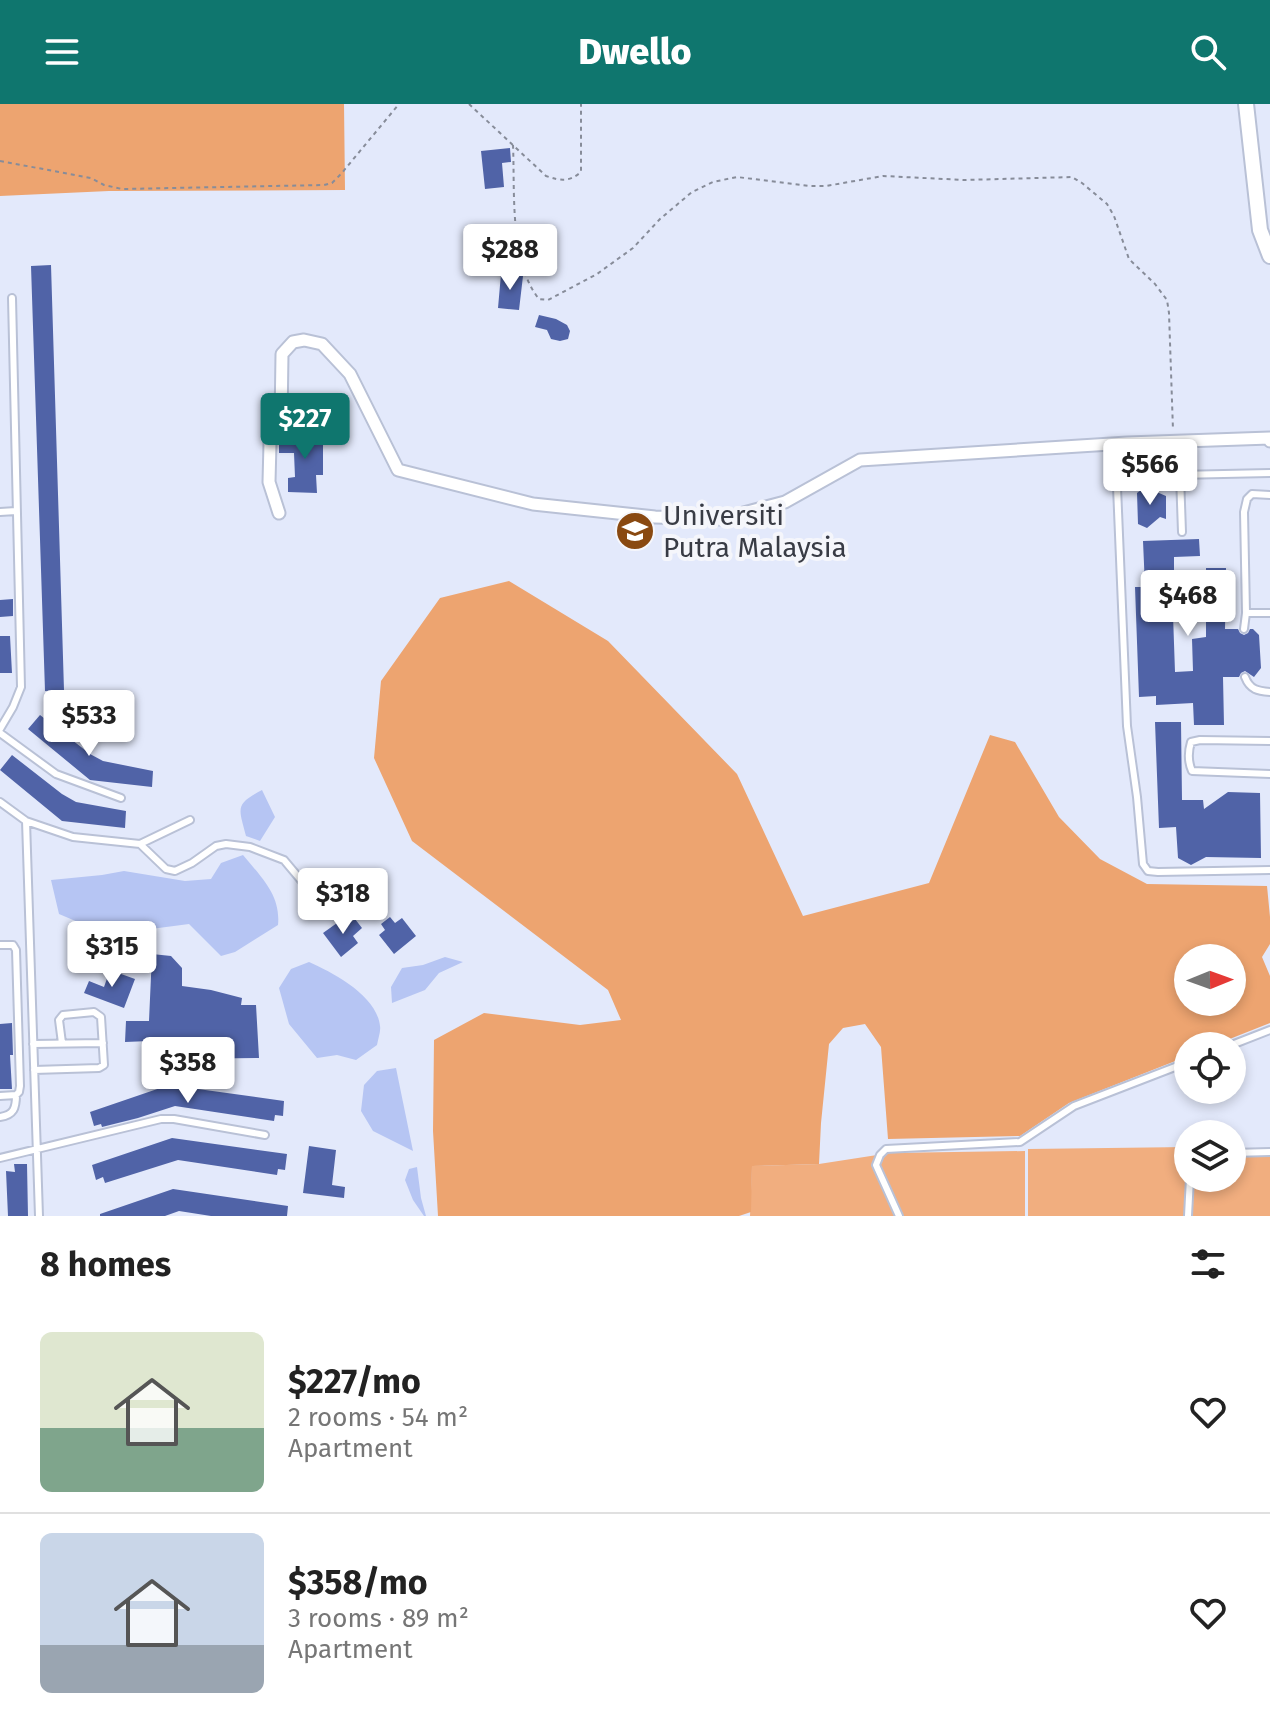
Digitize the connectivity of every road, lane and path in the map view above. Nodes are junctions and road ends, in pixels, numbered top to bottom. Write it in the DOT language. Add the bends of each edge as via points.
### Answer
graph roads {
  1 [pos="399,104"];
  2 [pos="469,104"];
  3 [pos="581,104"];
  4 [pos="1246,104"];
  5 [pos="513,145"];
  6 [pos="0,161"];
  7 [pos="1270,256"];
  8 [pos="12,298"];
  9 [pos="1173,441"];
  10 [pos="1270,441"];
  11 [pos="1270,473"];
  12 [pos="1180,475"];
  13 [pos="1270,495"];
  14 [pos="16,511"];
  15 [pos="0,512"];
  16 [pos="279,513"];
  17 [pos="1182,532"];
  18 [pos="1246,613"];
  19 [pos="1270,613"];
  20 [pos="1244,629"];
  21 [pos="1245,677"];
  22 [pos="1270,692"];
  23 [pos="1,727"];
  24 [pos="1270,741"];
  25 [pos="1270,774"];
  26 [pos="121,798"];
  27 [pos="0,802"];
  28 [pos="190,820"];
  29 [pos="26,821"];
  30 [pos="140,844"];
  31 [pos="1270,870"];
  32 [pos="381,913"];
  33 [pos="0,945"];
  34 [pos="30,949"];
  35 [pos="16,950"];
  36 [pos="1270,1030"];
  37 [pos="1246,1039"];
  38 [pos="62,1043"];
  39 [pos="103,1043"];
  40 [pos="33,1044"];
  41 [pos="1174,1067"];
  42 [pos="34,1070"];
  43 [pos="16,1095"];
  44 [pos="0,1096"];
  45 [pos="0,1117"];
  46 [pos="265,1135"];
  47 [pos="36,1151"];
  48 [pos="1270,1152"];
  49 [pos="1246,1153"];
  50 [pos="0,1158"];
  51 [pos="1189,1192"];
  52 [pos="39,1216"];
  53 [pos="899,1216"];
  54 [pos="1188,1216"];
  1 -- 6 [label="path" via="341,174 324,185 122,189"];
  2 -- 5 [label="path"];
  3 -- 5 [label="path" via="581,172 572,179 546,176"];
  4 -- 7 [label="street" via="1260,230"];
  5 -- 9 [label="path" via="519,251 531,289 539,299 548,300 597,274 692,192 713,182 737,177 826,186 883,176 1072,177 1107,204 1129,259 1167,300"];
  8 -- 14 [label="lane"];
  9 -- 10 [label="street"];
  9 -- 16 [label="street" via="860,460 785,502 721,519 533,504 398,470 350,374 322,344 304,340 293,342 282,354 281,421 270,443 269,482"];
  11 -- 12 [label="lane"];
  12 -- 17 [label="lane"];
  12 -- 31 [label="lane" via="1131,476 1117,487 1127,726 1143,864 1158,872"];
  13 -- 18 [label="lane" via="1252,494 1244,512"];
  14 -- 15 [label="lane"];
  14 -- 23 [label="lane" via="21,687"];
  18 -- 19 [label="lane"];
  18 -- 20 [label="lane"];
  21 -- 22 [label="lane" via="1255,690"];
  23 -- 26 [label="lane" via="56,774"];
  24 -- 25 [label="lane" via="1191,742 1189,765 1192,771"];
  27 -- 29 [label="lane"];
  28 -- 30 [label="lane"];
  29 -- 30 [label="lane" via="73,837"];
  29 -- 34 [label="lane"];
  30 -- 32 [label="lane" via="175,871 216,846 250,847 284,860 321,904"];
  33 -- 35 [label="lane"];
  34 -- 35 [label="lane"];
  34 -- 40 [label="lane"];
  35 -- 43 [label="lane"];
  36 -- 37 [label="lane"];
  38 -- 39 [label="lane"];
  38 -- 39 [label="lane" via="60,1017 94,1012 101,1017"];
  38 -- 40 [label="lane"];
  39 -- 42 [label="lane" via="103,1067"];
  40 -- 42 [label="lane"];
  41 -- 53 [label="lane" via="1074,1106 1020,1142 886,1149 876,1165"];
  42 -- 47 [label="lane"];
  43 -- 44 [label="lane"];
  43 -- 45 [label="lane" via="15,1109"];
  46 -- 47 [label="lane" via="161,1119"];
  47 -- 50 [label="lane"];
  47 -- 52 [label="lane"];
  48 -- 49 [label="lane"];
  51 -- 54 [label="lane"];
}
